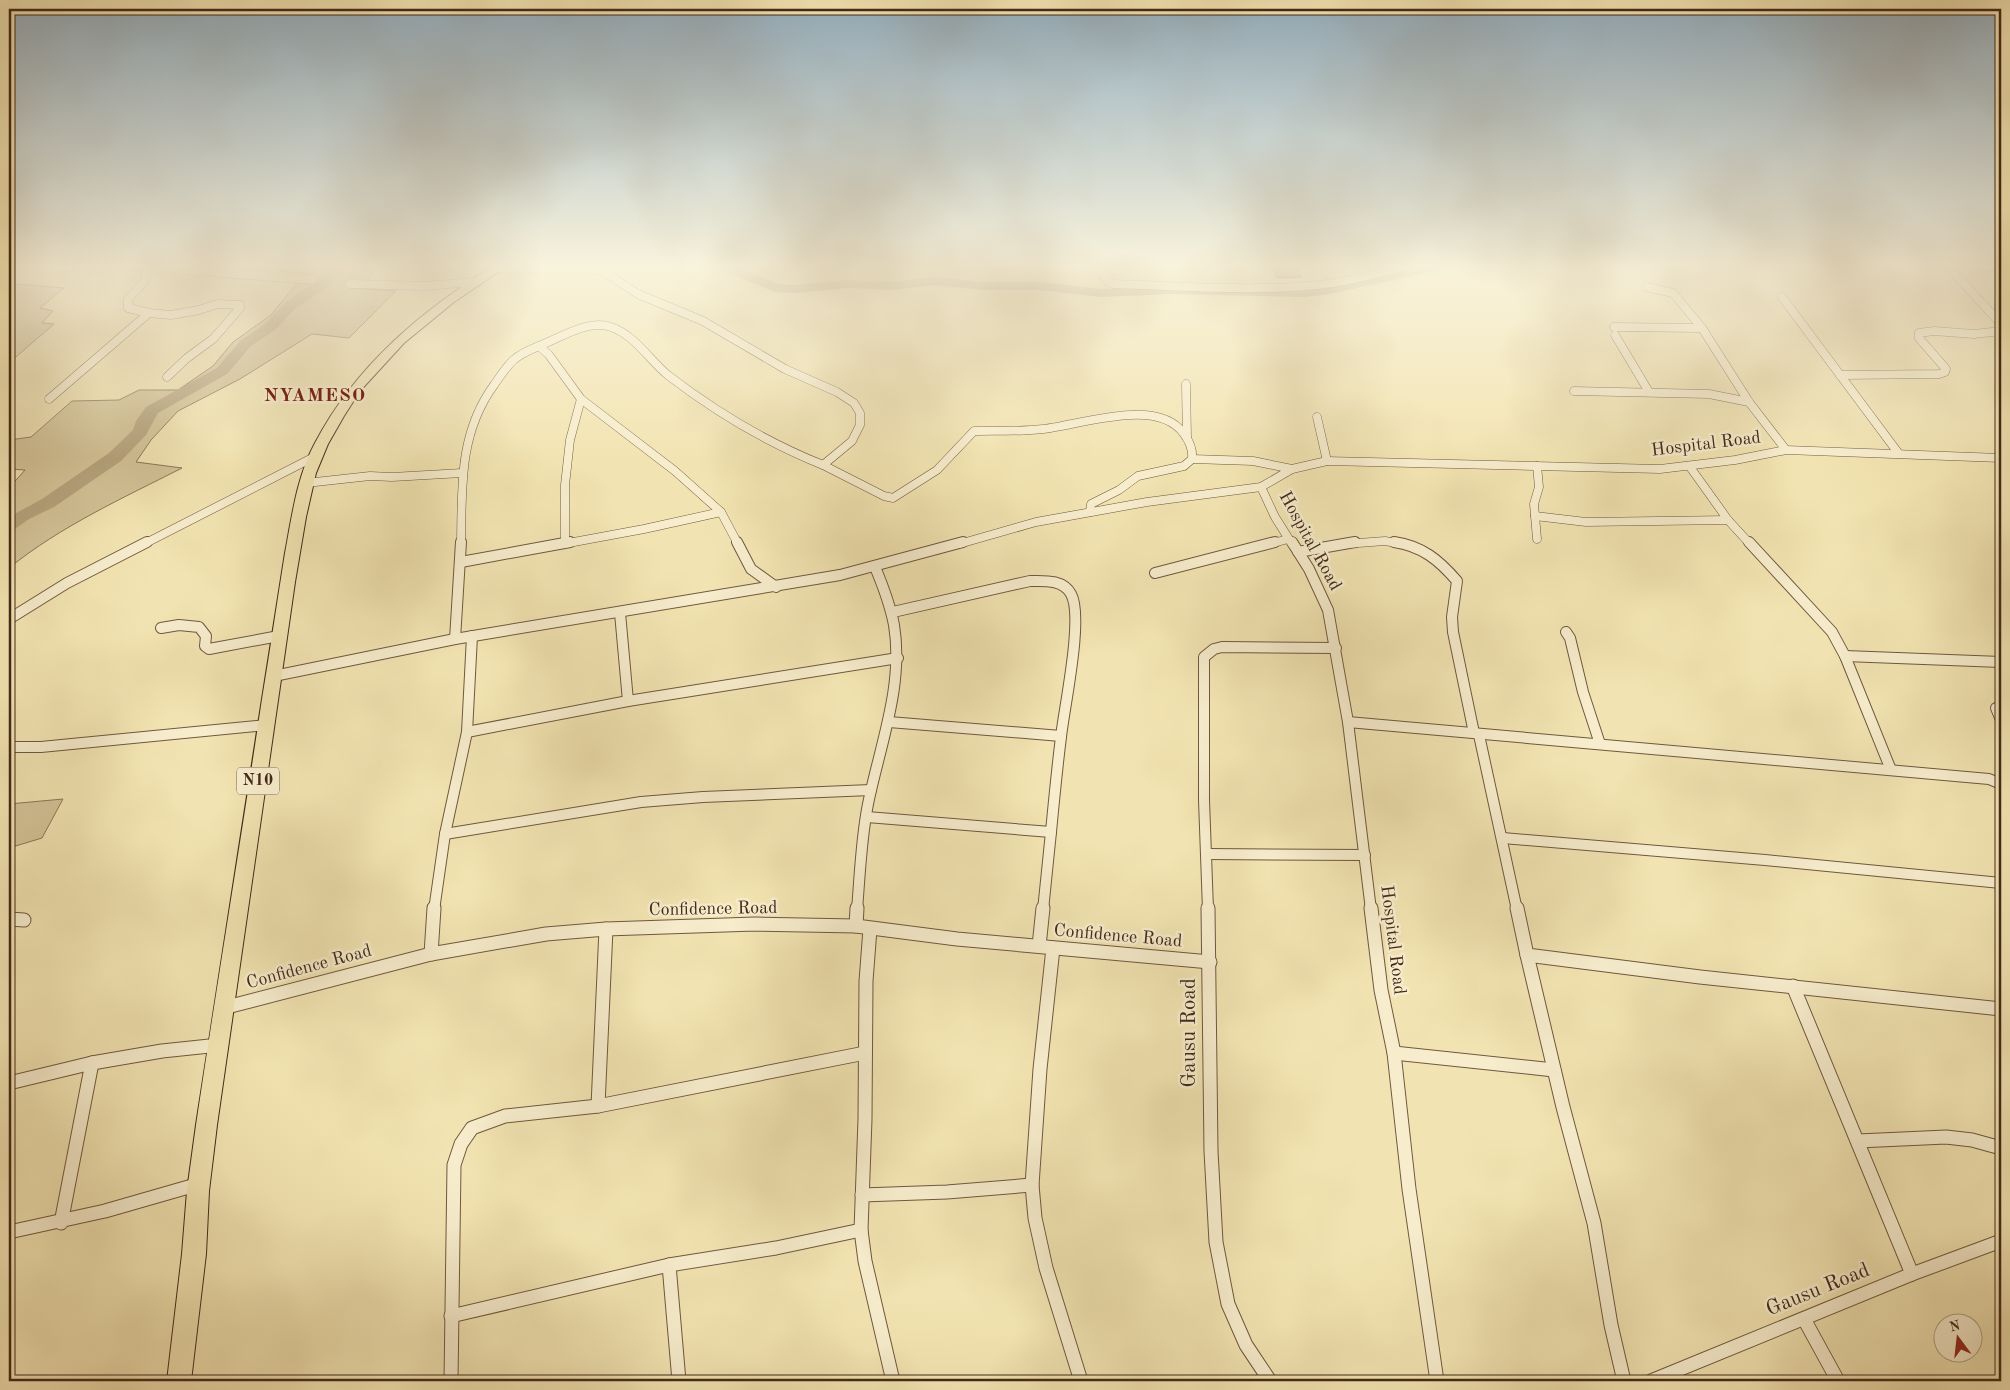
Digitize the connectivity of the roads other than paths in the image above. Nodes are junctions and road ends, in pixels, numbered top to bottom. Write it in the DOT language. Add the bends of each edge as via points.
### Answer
graph roads {
  1 [pos="131,329"];
  2 [pos="222,329"];
  3 [pos="414,329"];
  4 [pos="582,329"];
  5 [pos="614,329"];
  6 [pos="718,329"];
  7 [pos="1677,329"];
  8 [pos="1703,329"];
  9 [pos="1806,329"];
  10 [pos="2001,332"];
  11 [pos="539,346"];
  12 [pos="1840,375"];
  13 [pos="167,377"];
  14 [pos="1186,384"];
  15 [pos="1574,391"];
  16 [pos="1649,392"];
  17 [pos="49,399"];
  18 [pos="581,400"];
  19 [pos="1749,402"];
  20 [pos="1317,418"];
  21 [pos="1187,438"];
  22 [pos="1786,450"];
  23 [pos="1899,454"];
  24 [pos="316,456"];
  25 [pos="2001,458"];
  26 [pos="1192,459"];
  27 [pos="1327,461"];
  28 [pos="824,465"];
  29 [pos="1537,466"];
  30 [pos="1690,467"];
  31 [pos="1292,469"];
  32 [pos="462,474"];
  33 [pos="306,483"];
  34 [pos="1261,487"];
  35 [pos="721,512"];
  36 [pos="1090,512"];
  37 [pos="1536,516"];
  38 [pos="1728,520"];
  39 [pos="1288,539"];
  40 [pos="1537,539"];
  41 [pos="565,543"];
  42 [pos="1298,552"];
  43 [pos="461,562"];
  44 [pos="875,567"];
  45 [pos="1155,573"];
  46 [pos="776,587"];
  47 [pos="893,612"];
  48 [pos="620,613"];
  49 [pos="9,619"];
  50 [pos="161,628"];
  51 [pos="1566,632"];
  52 [pos="279,636"];
  53 [pos="472,636"];
  54 [pos="455,640"];
  55 [pos="1336,648"];
  56 [pos="1845,656"];
  57 [pos="898,658"];
  58 [pos="2001,662"];
  59 [pos="274,676"];
  60 [pos="628,701"];
  61 [pos="1996,708"];
  62 [pos="2001,720"];
  63 [pos="889,722"];
  64 [pos="1348,722"];
  65 [pos="266,725"];
  66 [pos="467,732"];
  67 [pos="1477,734"];
  68 [pos="1061,736"];
  69 [pos="1600,744"];
  70 [pos="9,747"];
  71 [pos="1891,770"];
  72 [pos="2001,784"];
  73 [pos="871,790"];
  74 [pos="867,816"];
  75 [pos="1051,832"];
  76 [pos="445,834"];
  77 [pos="1503,838"];
  78 [pos="1207,854"];
  79 [pos="1365,855"];
  80 [pos="2001,883"];
  81 [pos="9,919"];
  82 [pos="24,920"];
  83 [pos="856,926"];
  84 [pos="606,929"];
  85 [pos="870,929"];
  86 [pos="1046,947"];
  87 [pos="431,954"];
  88 [pos="1527,955"];
  89 [pos="1210,962"];
  90 [pos="1793,986"];
  91 [pos="223,1008"];
  92 [pos="2001,1009"];
  93 [pos="219,1045"];
  94 [pos="865,1053"];
  95 [pos="1394,1053"];
  96 [pos="92,1063"];
  97 [pos="1554,1070"];
  98 [pos="9,1083"];
  99 [pos="598,1106"];
  100 [pos="1858,1141"];
  101 [pos="2001,1148"];
  102 [pos="199,1184"];
  103 [pos="1032,1185"];
  104 [pos="862,1195"];
  105 [pos="61,1223"];
  106 [pos="860,1230"];
  107 [pos="9,1232"];
  108 [pos="2001,1240"];
  109 [pos="669,1265"];
  110 [pos="1912,1274"];
  111 [pos="451,1316"];
  112 [pos="1804,1319"];
  113 [pos="179,1381"];
  114 [pos="451,1381"];
  115 [pos="679,1381"];
  116 [pos="893,1381"];
  117 [pos="1081,1381"];
  118 [pos="1270,1381"];
  119 [pos="1437,1381"];
  120 [pos="1624,1381"];
  121 [pos="1651,1381"];
  122 [pos="1838,1381"];
  1 -- 17 [label="street"];
  2 -- 13 [label="street"];
  3 -- 24 [label="main road, N10" via="373,367 345,403"];
  4 -- 11 [label="street"];
  5 -- 28 [label="street" via="631,339 668,375 738,422 786,450"];
  6 -- 28 [label="street" via="784,369 854,403 860,413 857,434"];
  7 -- 16 [label="street" via="1615,331"];
  8 -- 19 [label="street"];
  9 -- 12 [label="street"];
  10 -- 12 [label="street" via="1918,333 1946,369 1939,374"];
  11 -- 18 [label="street"];
  11 -- 32 [label="street" via="512,359 482,402 471,426"];
  12 -- 23 [label="street"];
  14 -- 21 [label="street"];
  15 -- 16 [label="street"];
  16 -- 19 [label="street" via="1709,394"];
  18 -- 35 [label="street" via="675,471"];
  18 -- 41 [label="street" via="569,449"];
  19 -- 22 [label="street"];
  20 -- 27 [label="street"];
  21 -- 26 [label="street" via="1193,452"];
  21 -- 28 [label="street" via="1174,423 1154,416 1116,417 1025,431 974,431 936,470 893,498"];
  22 -- 23 [label="street, Hospital Road"];
  22 -- 30 [label="street, Hospital Road"];
  23 -- 25 [label="street, Hospital Road"];
  24 -- 33 [label="main road, N10"];
  24 -- 49 [label="street" via="67,583"];
  26 -- 31 [label="street" via="1252,461"];
  26 -- 36 [label="street" via="1184,466 1138,476 1091,504"];
  27 -- 29 [label="street, Hospital Road"];
  27 -- 31 [label="street, Hospital Road"];
  29 -- 30 [label="street, Hospital Road"];
  29 -- 37 [label="street"];
  30 -- 38 [label="street"];
  31 -- 34 [label="street, Hospital Road"];
  32 -- 33 [label="street" via="370,476"];
  32 -- 43 [label="street"];
  33 -- 52 [label="main road, N10"];
  34 -- 36 [label="street"];
  34 -- 39 [label="street, Hospital Road"];
  35 -- 41 [label="street"];
  35 -- 46 [label="street" via="730,523 748,565 759,577"];
  36 -- 44 [label="street" via="1036,522"];
  37 -- 38 [label="street" via="1586,522"];
  37 -- 40 [label="street"];
  38 -- 56 [label="street" via="1827,625"];
  39 -- 42 [label="street, Hospital Road"];
  39 -- 45 [label="street"];
  41 -- 43 [label="street"];
  42 -- 55 [label="street, Hospital Road" via="1328,610"];
  42 -- 67 [label="street" via="1339,544 1388,541 1421,548 1450,572 1456,581 1453,632"];
  43 -- 54 [label="street"];
  44 -- 46 [label="street"];
  44 -- 47 [label="street"];
  46 -- 48 [label="street"];
  47 -- 57 [label="street"];
  47 -- 68 [label="street" via="1030,582 1049,581 1067,588 1075,609 1074,657"];
  48 -- 53 [label="street"];
  48 -- 60 [label="street"];
  50 -- 52 [label="street" via="178,625 199,627 206,636 205,646 209,648"];
  51 -- 69 [label="street"];
  52 -- 59 [label="main road, N10"];
  53 -- 54 [label="street"];
  53 -- 66 [label="street"];
  54 -- 59 [label="street"];
  55 -- 64 [label="street, Hospital Road"];
  55 -- 78 [label="street, Gausu Road" via="1222,647 1204,657"];
  56 -- 58 [label="street"];
  56 -- 71 [label="street"];
  57 -- 60 [label="street"];
  57 -- 63 [label="street"];
  59 -- 65 [label="main road, N10"];
  60 -- 66 [label="street"];
  61 -- 62 [label="street"];
  63 -- 68 [label="street"];
  63 -- 73 [label="street"];
  64 -- 67 [label="street"];
  64 -- 79 [label="street, Hospital Road"];
  65 -- 70 [label="street" via="41,747"];
  65 -- 91 [label="main road, N10"];
  66 -- 76 [label="street"];
  67 -- 69 [label="street"];
  67 -- 77 [label="street"];
  68 -- 75 [label="street"];
  69 -- 71 [label="street"];
  71 -- 72 [label="street" via="1989,779"];
  73 -- 74 [label="street"];
  73 -- 76 [label="street" via="641,802"];
  74 -- 75 [label="street"];
  74 -- 83 [label="street"];
  75 -- 86 [label="street"];
  76 -- 87 [label="street" via="435,893"];
  77 -- 80 [label="street"];
  77 -- 88 [label="street"];
  78 -- 79 [label="street"];
  78 -- 89 [label="street, Gausu Road"];
  79 -- 95 [label="street, Hospital Road" via="1381,990"];
  81 -- 82 [label="street"];
  83 -- 84 [label="street, Confidence Road" via="755,924"];
  83 -- 85 [label="street, Confidence Road"];
  84 -- 87 [label="street, Confidence Road" via="546,934"];
  84 -- 99 [label="street"];
  85 -- 86 [label="street, Confidence Road"];
  85 -- 94 [label="street"];
  86 -- 89 [label="street, Confidence Road"];
  86 -- 103 [label="street"];
  87 -- 91 [label="street, Confidence Road"];
  88 -- 90 [label="street"];
  88 -- 97 [label="street"];
  89 -- 118 [label="street, Gausu Road" via="1210,1151 1216,1242 1228,1304 1246,1345"];
  90 -- 92 [label="street"];
  90 -- 100 [label="street"];
  91 -- 93 [label="main road, N10"];
  93 -- 96 [label="street"];
  93 -- 102 [label="main road, N10"];
  94 -- 99 [label="street"];
  94 -- 104 [label="street"];
  95 -- 97 [label="street"];
  95 -- 119 [label="street, Hospital Road" via="1409,1189"];
  96 -- 98 [label="street"];
  96 -- 105 [label="street"];
  97 -- 120 [label="street" via="1594,1223"];
  99 -- 111 [label="street" via="505,1116 472,1128 460,1144 454,1165"];
  100 -- 101 [label="street" via="1946,1137"];
  100 -- 110 [label="street"];
  102 -- 105 [label="street"];
  102 -- 113 [label="main road, N10"];
  103 -- 104 [label="street"];
  103 -- 117 [label="street" via="1035,1218 1046,1268"];
  104 -- 106 [label="street"];
  105 -- 107 [label="street"];
  106 -- 109 [label="street" via="776,1248"];
  106 -- 116 [label="street"];
  108 -- 110 [label="street, Gausu Road"];
  109 -- 111 [label="street"];
  109 -- 115 [label="street"];
  110 -- 112 [label="street, Gausu Road"];
  111 -- 114 [label="street"];
  112 -- 121 [label="street, Gausu Road"];
  112 -- 122 [label="street"];
}
